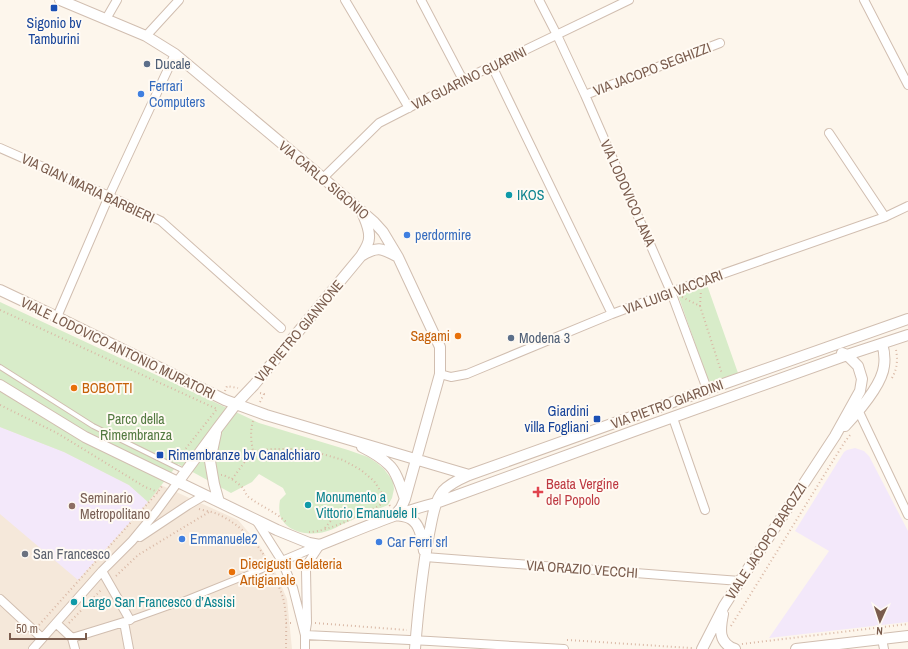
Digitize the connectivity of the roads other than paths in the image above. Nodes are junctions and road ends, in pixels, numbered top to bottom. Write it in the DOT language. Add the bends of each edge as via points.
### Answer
graph roads {
  1 [pos="60,0"];
  2 [pos="117,0"];
  3 [pos="179,0"];
  4 [pos="345,0"];
  5 [pos="421,0"];
  6 [pos="539,0"];
  7 [pos="629,0"];
  8 [pos="864,0"];
  9 [pos="106,19"];
  10 [pos="557,34"];
  11 [pos="146,36"];
  12 [pos="720,43"];
  13 [pos="175,54"];
  14 [pos="492,66"];
  15 [pos="463,80"];
  16 [pos="908,85"];
  17 [pos="585,95"];
  18 [pos="409,108"];
  19 [pos="829,133"];
  20 [pos="0,148"];
  21 [pos="323,178"];
  22 [pos="109,196"];
  23 [pos="908,206"];
  24 [pos="362,212"];
  25 [pos="885,217"];
  26 [pos="361,256"];
  27 [pos="398,257"];
  28 [pos="0,290"];
  29 [pos="671,292"];
  30 [pos="612,314"];
  31 [pos="57,317"];
  32 [pos="908,319"];
  33 [pos="280,328"];
  34 [pos="908,335"];
  35 [pos="882,344"];
  36 [pos="827,347"];
  37 [pos="847,355"];
  38 [pos="0,367"];
  39 [pos="440,374"];
  40 [pos="0,385"];
  41 [pos="707,389"];
  42 [pos="236,404"];
  43 [pos="860,415"];
  44 [pos="673,418"];
  45 [pos="217,429"];
  46 [pos="337,436"];
  47 [pos="835,436"];
  48 [pos="416,458"];
  49 [pos="188,470"];
  50 [pos="469,475"];
  51 [pos="178,482"];
  52 [pos="205,495"];
  53 [pos="405,499"];
  54 [pos="219,502"];
  55 [pos="436,503"];
  56 [pos="705,510"];
  57 [pos="395,515"];
  58 [pos="908,515"];
  59 [pos="256,520"];
  60 [pos="132,541"];
  61 [pos="320,545"];
  62 [pos="425,557"];
  63 [pos="282,561"];
  64 [pos="102,572"];
  65 [pos="740,581"];
  66 [pos="0,599"];
  67 [pos="724,606"];
  68 [pos="127,621"];
  69 [pos="56,623"];
  70 [pos="305,623"];
  71 [pos="305,635"];
  72 [pos="908,636"];
  73 [pos="42,638"];
  74 [pos="72,638"];
  75 [pos="416,640"];
  76 [pos="883,644"];
  77 [pos="732,647"];
  78 [pos="702,648"];
  79 [pos="33,649"];
  80 [pos="75,649"];
  81 [pos="129,649"];
  82 [pos="305,649"];
  83 [pos="564,649"];
  84 [pos="796,649"];
  1 -- 9 [label="street, VIA CARLO SIGONIO"];
  2 -- 9 [label="street"];
  3 -- 11 [label="street"];
  4 -- 18 [label="street"];
  5 -- 15 [label="street"];
  6 -- 10 [label="street, VIA LODOVICO LANA"];
  7 -- 10 [label="street, VIA GUARINO GUARINI"];
  8 -- 16 [label="street"];
  9 -- 11 [label="street, VIA CARLO SIGONIO"];
  10 -- 14 [label="street, VIA GUARINO GUARINI"];
  10 -- 17 [label="street, VIA LODOVICO LANA"];
  11 -- 13 [label="street, VIA CARLO SIGONIO"];
  12 -- 17 [label="street, VIA JACOPO SEGHIZZI"];
  13 -- 21 [label="street, VIA CARLO SIGONIO"];
  13 -- 22 [label="street"];
  14 -- 15 [label="street, VIA GUARINO GUARINI"];
  14 -- 30 [label="street"];
  15 -- 18 [label="street, VIA GUARINO GUARINI"];
  17 -- 29 [label="street, VIA LODOVICO LANA"];
  18 -- 21 [label="street, VIA GUARINO GUARINI" via="379,123"];
  19 -- 25 [label="street"];
  20 -- 22 [label="street, VIA GIAN MARIA BARBIERI"];
  21 -- 24 [label="street, VIA CARLO SIGONIO"];
  22 -- 31 [label="street"];
  22 -- 33 [label="street, VIA GIAN MARIA BARBIERI" via="161,221"];
  23 -- 25 [label="street, VIA LUIGI VACCARI"];
  24 -- 26 [label="street, VIA PIETRO GIANNONE" via="369,238"];
  24 -- 27 [label="street, VIA CARLO SIGONIO" via="383,232"];
  25 -- 29 [label="street, VIA LUIGI VACCARI"];
  26 -- 27 [label="street" via="381,249"];
  26 -- 42 [label="street, VIA PIETRO GIANNONE"];
  27 -- 39 [label="street, VIA CARLO SIGONIO" via="440,347"];
  28 -- 31 [label="street, VIALE LODOVICO ANTONIO MURATORI"];
  29 -- 30 [label="street, VIA LUIGI VACCARI"];
  29 -- 41 [label="street, VIA LODOVICO LANA"];
  30 -- 39 [label="street, VIA LUIGI VACCARI" via="467,374 451,377"];
  31 -- 42 [label="street, VIALE LODOVICO ANTONIO MURATORI"];
  32 -- 36 [label="street, VIA PIETRO GIARDINI"];
  34 -- 35 [label="street, VIA PIETRO GIARDINI"];
  35 -- 37 [label="street, VIA PIETRO GIARDINI"];
  35 -- 43 [label="street, VIALE JACOPO BAROZZI" via="885,364 882,377"];
  36 -- 37 [label="street, VIALE JACOPO BAROZZI"];
  36 -- 41 [label="street, VIA PIETRO GIARDINI"];
  37 -- 44 [label="street, VIA PIETRO GIARDINI"];
  37 -- 47 [label="street, VIALE JACOPO BAROZZI" via="858,366 862,379 860,391"];
  38 -- 49 [label="lane" via="93,426 173,466"];
  39 -- 48 [label="street, VIA CARLO SIGONIO"];
  40 -- 51 [label="street" via="85,437"];
  41 -- 50 [label="street, VIA PIETRO GIARDINI"];
  42 -- 45 [label="street, VIA PIETRO GIANNONE"];
  42 -- 46 [label="street, VIALE LODOVICO ANTONIO MURATORI"];
  43 -- 47 [label="street, VIALE JACOPO BAROZZI"];
  43 -- 58 [label="street"];
  44 -- 55 [label="street, VIA PIETRO GIARDINI"];
  44 -- 56 [label="street"];
  45 -- 49 [label="street, VIA PIETRO GIANNONE"];
  45 -- 54 [label="street" via="210,461"];
  46 -- 48 [label="street"];
  46 -- 53 [label="street" via="368,450 389,465"];
  47 -- 65 [label="street, VIALE JACOPO BAROZZI"];
  48 -- 50 [label="street"];
  48 -- 53 [label="street, VIA CARLO SIGONIO"];
  49 -- 51 [label="street, VIA PIETRO GIANNONE"];
  50 -- 55 [label="street, VIA PIETRO GIARDINI" via="443,491"];
  51 -- 52 [label="street"];
  51 -- 60 [label="street"];
  52 -- 54 [label="street"];
  52 -- 60 [label="street"];
  53 -- 57 [label="street, VIA CARLO SIGONIO"];
  54 -- 59 [label="street"];
  55 -- 57 [label="street, VIA PIETRO GIARDINI"];
  55 -- 62 [label="street"];
  57 -- 61 [label="street, VIA PIETRO GIARDINI"];
  57 -- 62 [label="street" via="411,520 417,527"];
  59 -- 61 [label="street" via="309,543"];
  59 -- 63 [label="street"];
  60 -- 64 [label="street"];
  61 -- 63 [label="street"];
  61 -- 70 [label="street" via="306,570"];
  62 -- 65 [label="street, VIA ORAZIO VECCHI"];
  62 -- 75 [label="street"];
  63 -- 68 [label="street"];
  63 -- 70 [label="street"];
  64 -- 68 [label="street"];
  64 -- 69 [label="street"];
  65 -- 67 [label="street, VIALE JACOPO BAROZZI"];
  66 -- 73 [label="street"];
  67 -- 77 [label="street" via="720,628 723,639"];
  67 -- 78 [label="street, VIALE JACOPO BAROZZI"];
  68 -- 74 [label="street"];
  68 -- 81 [label="street"];
  69 -- 73 [label="street"];
  69 -- 74 [label="street"];
  70 -- 71 [label="street"];
  71 -- 75 [label="street"];
  71 -- 82 [label="street"];
  72 -- 76 [label="street"];
  73 -- 79 [label="street"];
  74 -- 80 [label="street"];
  75 -- 83 [label="street"];
  76 -- 84 [label="street"];
}
